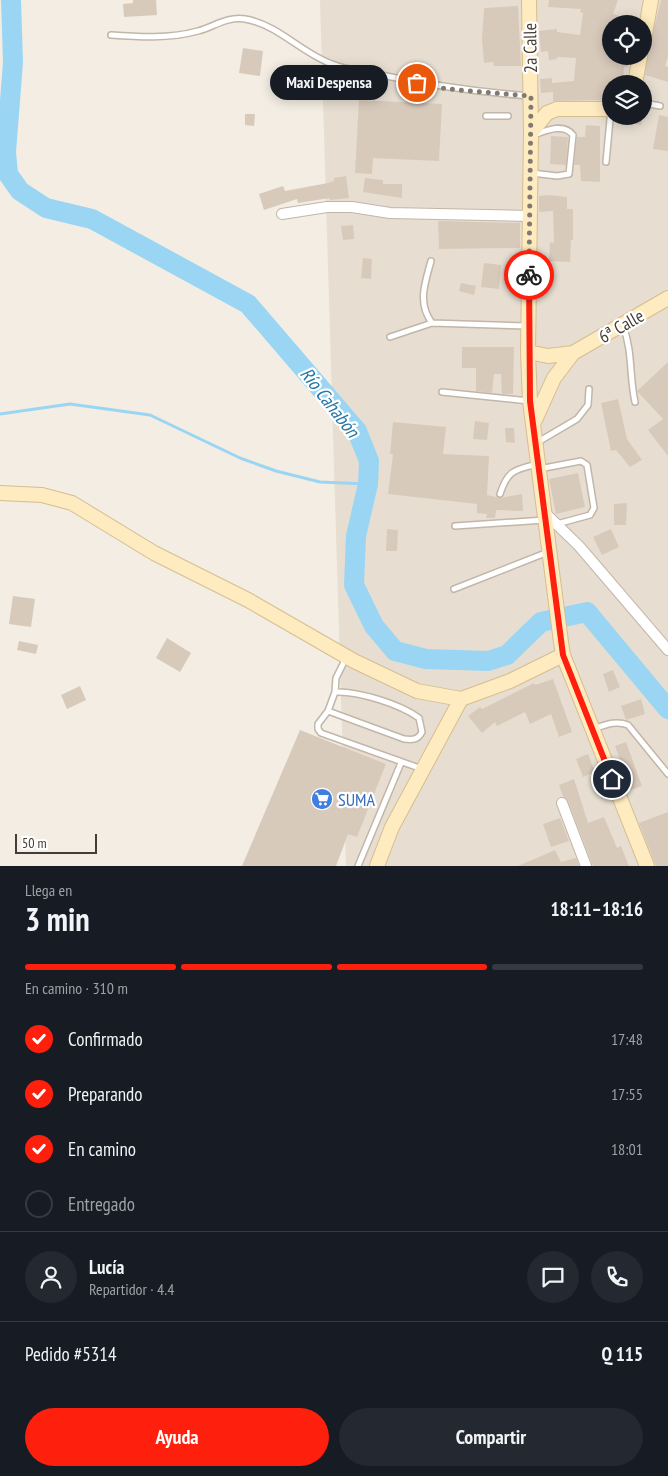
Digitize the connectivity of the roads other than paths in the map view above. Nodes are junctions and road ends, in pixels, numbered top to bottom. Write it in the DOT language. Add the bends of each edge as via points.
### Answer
graph roads {
  1 [pos="529,0"];
  2 [pos="652,0"];
  3 [pos="649,15"];
  4 [pos="111,35"];
  5 [pos="531,96"];
  6 [pos="652,104"];
  7 [pos="660,106"];
  8 [pos="602,109"];
  9 [pos="486,116"];
  10 [pos="508,116"];
  11 [pos="609,125"];
  12 [pos="531,134"];
  13 [pos="606,162"];
  14 [pos="530,173"];
  15 [pos="282,214"];
  16 [pos="529,216"];
  17 [pos="431,261"];
  18 [pos="668,298"];
  19 [pos="432,323"];
  20 [pos="528,326"];
  21 [pos="623,326"];
  22 [pos="390,337"];
  23 [pos="528,352"];
  24 [pos="573,354"];
  25 [pos="589,389"];
  26 [pos="442,392"];
  27 [pos="530,401"];
  28 [pos="635,402"];
  29 [pos="533,425"];
  30 [pos="535,444"];
  31 [pos="538,466"];
  32 [pos="0,493"];
  33 [pos="500,494"];
  34 [pos="549,519"];
  35 [pos="456,526"];
  36 [pos="549,552"];
  37 [pos="454,589"];
  38 [pos="562,648"];
  39 [pos="668,650"];
  40 [pos="347,657"];
  41 [pos="335,692"];
  42 [pos="461,698"];
  43 [pos="328,711"];
  44 [pos="593,729"];
  45 [pos="401,763"];
  46 [pos="423,769"];
  47 [pos="668,774"];
  48 [pos="562,803"];
  49 [pos="358,866"];
  50 [pos="377,866"];
  51 [pos="586,866"];
  52 [pos="647,866"];
  1 -- 5 [label="main road, 2a Calle"];
  2 -- 3 [label="main road"];
  4 -- 5 [label="lane" via="174,35 243,19 271,28 333,65 448,89"];
  5 -- 12 [label="main road, 2a Calle"];
  6 -- 7 [label="lane"];
  8 -- 12 [label="main road" via="557,109 547,113"];
  9 -- 10 [label="lane"];
  11 -- 13 [label="lane"];
  12 -- 14 [label="main road, 2a Calle"];
  12 -- 14 [label="lane" via="562,128 573,135 569,174"];
  14 -- 16 [label="main road, 2a Calle"];
  15 -- 16 [label="street" via="326,207 352,207 390,213"];
  16 -- 20 [label="main road, 2a Calle"];
  17 -- 19 [label="lane" via="422,291 424,312"];
  18 -- 21 [label="main road, 6ª Calle"];
  19 -- 20 [label="lane"];
  19 -- 22 [label="lane"];
  20 -- 23 [label="main road, 2a Calle"];
  21 -- 24 [label="main road, 6ª Calle"];
  21 -- 28 [label="lane" via="630,344"];
  23 -- 24 [label="main road, 6ª Calle" via="548,356"];
  23 -- 27 [label="main road, 2a Calle"];
  24 -- 29 [label="main road, 6ª Calle" via="554,378"];
  25 -- 30 [label="lane" via="588,405 577,419"];
  26 -- 27 [label="lane"];
  27 -- 29 [label="main road, 2a Calle"];
  29 -- 30 [label="main road, 2a Calle"];
  30 -- 31 [label="main road, 2a Calle"];
  31 -- 33 [label="lane" via="511,472"];
  31 -- 34 [label="main road, 2a Calle"];
  31 -- 34 [label="lane" via="580,461 587,465 593,511 590,515"];
  32 -- 40 [label="main road" via="42,494 72,504 154,553 248,600"];
  34 -- 35 [label="lane"];
  34 -- 36 [label="main road, 2a Calle"];
  34 -- 39 [label="street" via="579,546"];
  36 -- 37 [label="lane"];
  36 -- 38 [label="main road, 2a Calle"];
  38 -- 42 [label="main road" via="510,681"];
  38 -- 44 [label="main road, 2a Calle"];
  40 -- 41 [label="lane" via="336,678"];
  40 -- 42 [label="main road" via="417,691"];
  41 -- 43 [label="lane"];
  41 -- 43 [label="lane" via="347,691 408,710 419,718 422,732 413,740 404,739"];
  42 -- 46 [label="main road"];
  43 -- 45 [label="lane" via="318,724 321,733"];
  44 -- 47 [label="lane" via="614,722 628,725"];
  44 -- 52 [label="main road, 2a Calle"];
  45 -- 46 [label="lane"];
  45 -- 49 [label="lane"];
  46 -- 50 [label="main road" via="392,827"];
  48 -- 51 [label="street"];
}
